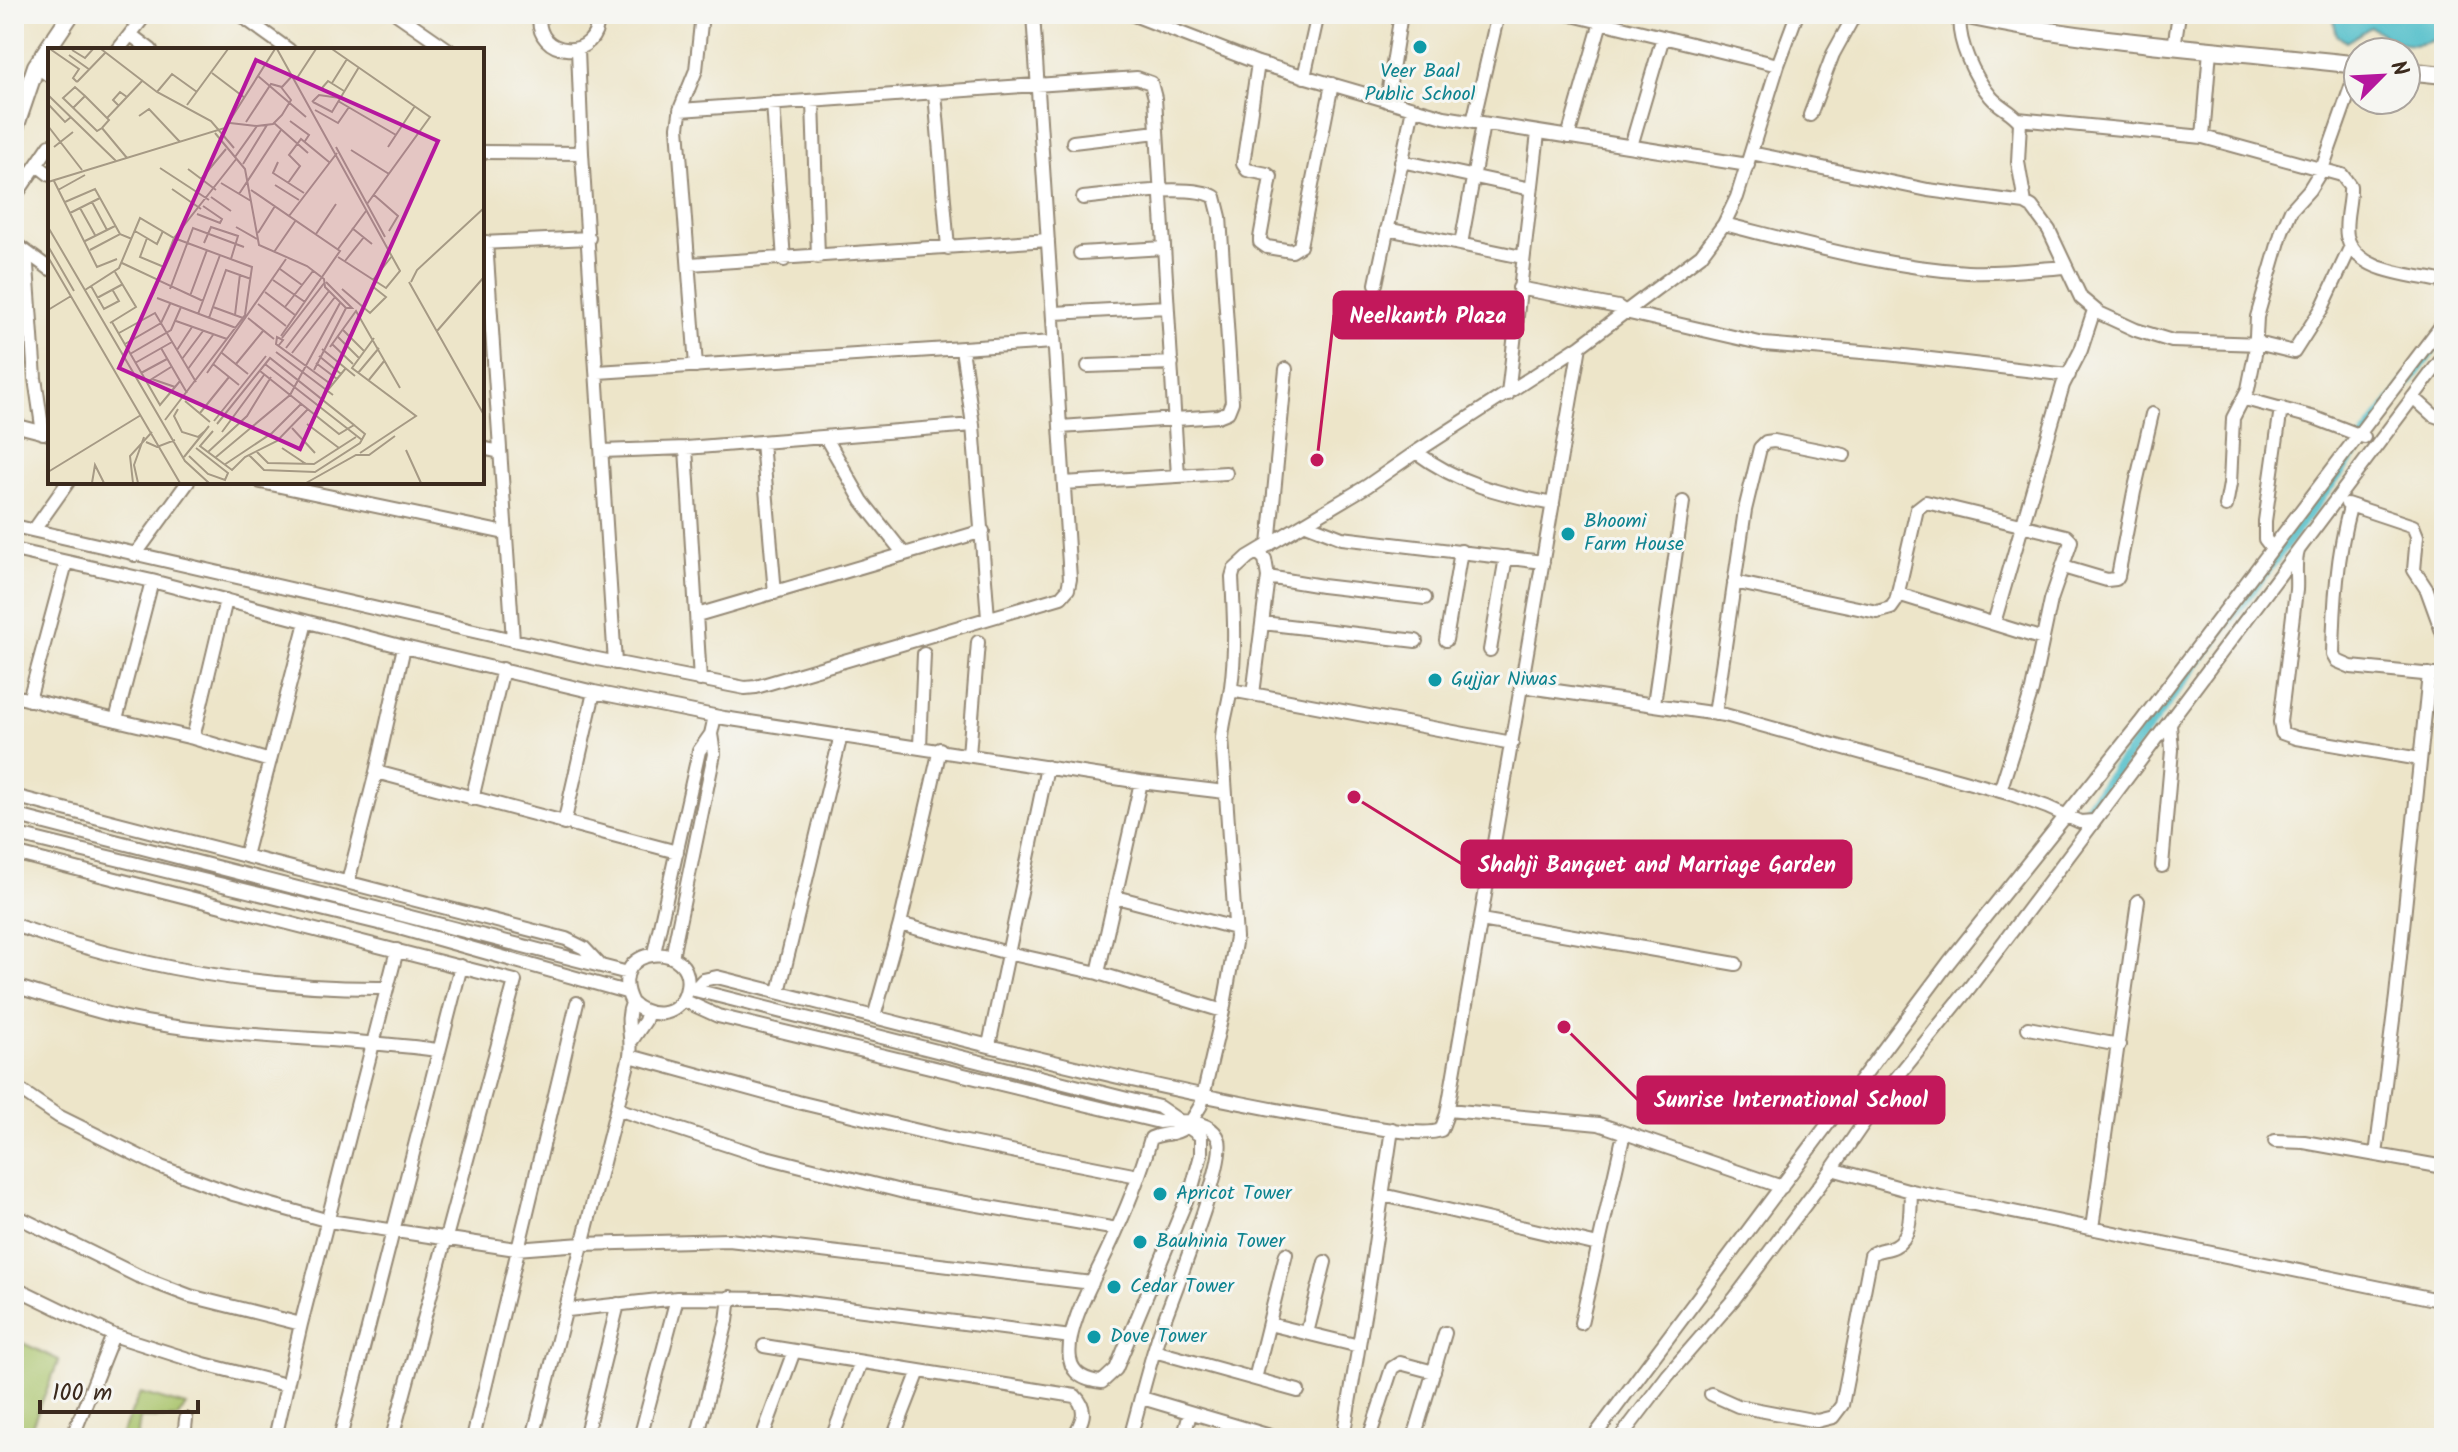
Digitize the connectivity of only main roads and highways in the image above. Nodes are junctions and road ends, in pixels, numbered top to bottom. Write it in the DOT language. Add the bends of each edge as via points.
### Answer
graph roads {
  1 [pos="71,14"];
  2 [pos="1960,14"];
  3 [pos="1991,17"];
  4 [pos="48,48"];
  5 [pos="48,48"];
  6 [pos="2342,64"];
  7 [pos="2422,73"];
  8 [pos="2444,75"];
  9 [pos="14,131"];
  1 -- 4 [label="main road"];
  2 -- 3 [label="main road"];
  3 -- 6 [label="main road" via="2114,42"];
  5 -- 9 [label="main road" via="36,66"];
  7 -- 8 [label="main road"];
}
